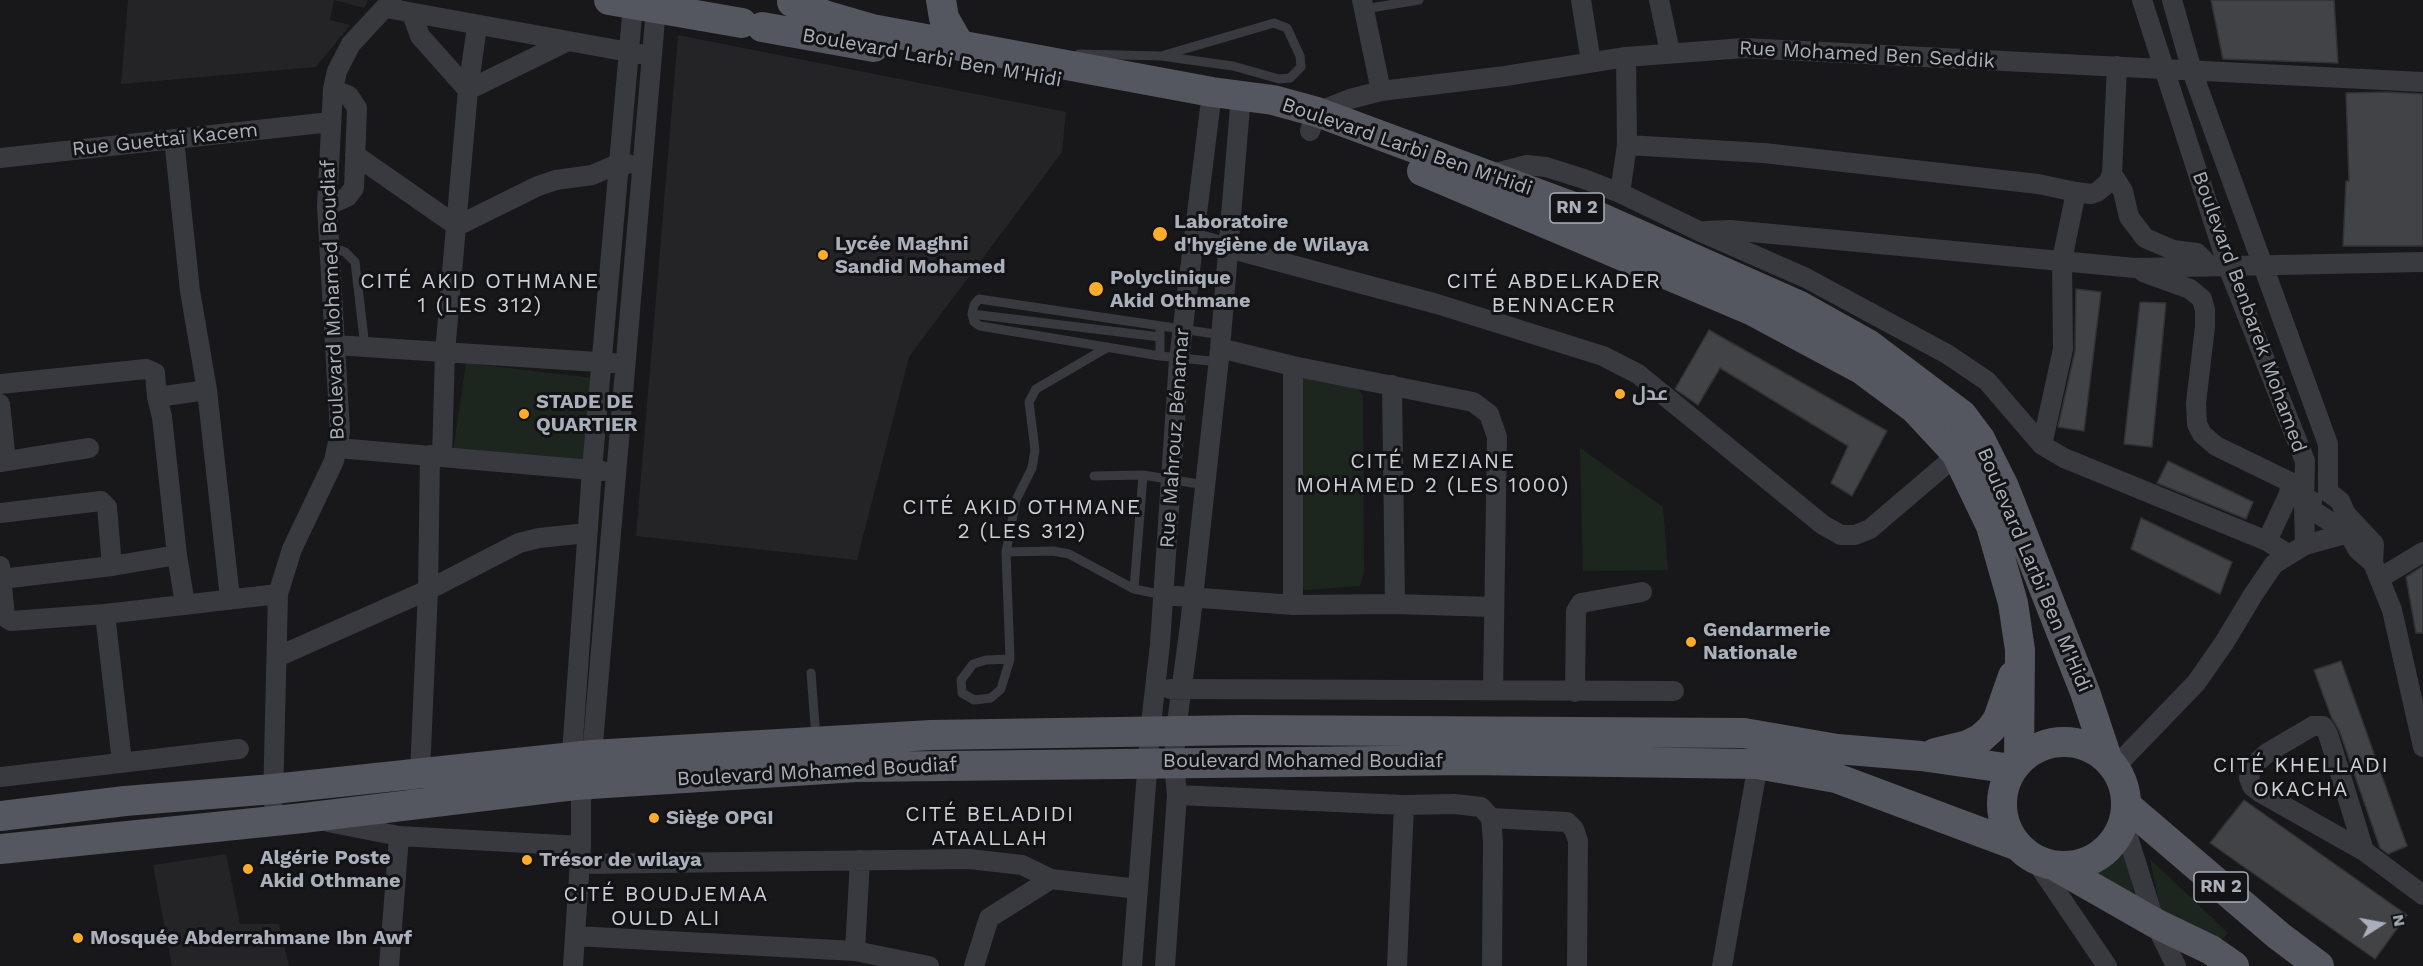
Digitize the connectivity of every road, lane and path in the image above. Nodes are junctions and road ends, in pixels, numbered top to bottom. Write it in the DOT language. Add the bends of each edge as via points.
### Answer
graph roads {
  1 [pos="941,0"];
  2 [pos="1413,0"];
  3 [pos="1581,0"];
  4 [pos="1659,0"];
  5 [pos="2142,0"];
  6 [pos="2172,0"];
  7 [pos="793,1"];
  8 [pos="633,3"];
  9 [pos="389,4"];
  10 [pos="1363,5"];
  11 [pos="412,14"];
  12 [pos="742,16"];
  13 [pos="477,26"];
  14 [pos="566,42"];
  15 [pos="960,46"];
  16 [pos="992,51"];
  17 [pos="628,52"];
  18 [pos="1670,52"];
  19 [pos="1060,53"];
  20 [pos="1071,54"];
  21 [pos="652,56"];
  22 [pos="1161,56"];
  23 [pos="1626,57"];
  24 [pos="1591,62"];
  25 [pos="1233,66"];
  26 [pos="2117,66"];
  27 [pos="2163,69"];
  28 [pos="2192,71"];
  29 [pos="2423,82"];
  30 [pos="333,89"];
  31 [pos="468,90"];
  32 [pos="1381,91"];
  33 [pos="1227,94"];
  34 [pos="1314,121"];
  35 [pos="331,122"];
  36 [pos="174,140"];
  37 [pos="1627,145"];
  38 [pos="355,155"];
  39 [pos="0,158"];
  40 [pos="618,164"];
  41 [pos="642,166"];
  42 [pos="2112,174"];
  43 [pos="592,175"];
  44 [pos="1488,175"];
  45 [pos="616,191"];
  46 [pos="2076,192"];
  47 [pos="1620,193"];
  48 [pos="640,194"];
  49 [pos="327,206"];
  50 [pos="457,226"];
  51 [pos="1699,231"];
  52 [pos="1195,239"];
  53 [pos="328,245"];
  54 [pos="1229,247"];
  55 [pos="2062,260"];
  56 [pos="2423,262"];
  57 [pos="2128,267"];
  58 [pos="2219,267"];
  59 [pos="2263,267"];
  60 [pos="972,314"];
  61 [pos="1182,330"];
  62 [pos="1160,332"];
  63 [pos="1221,333"];
  64 [pos="335,345"];
  65 [pos="365,347"];
  66 [pos="1108,347"];
  67 [pos="445,352"];
  68 [pos="1170,358"];
  69 [pos="1225,358"];
  70 [pos="602,362"];
  71 [pos="628,364"];
  72 [pos="1293,366"];
  73 [pos="0,384"];
  74 [pos="1392,385"];
  75 [pos="207,390"];
  76 [pos="157,397"];
  77 [pos="0,404"];
  78 [pos="2042,445"];
  79 [pos="1968,446"];
  80 [pos="89,448"];
  81 [pos="338,448"];
  82 [pos="436,456"];
  83 [pos="3,462"];
  84 [pos="592,470"];
  85 [pos="618,472"];
  86 [pos="1143,475"];
  87 [pos="1094,476"];
  88 [pos="1172,478"];
  89 [pos="1205,485"];
  90 [pos="2328,492"];
  91 [pos="2304,505"];
  92 [pos="0,513"];
  93 [pos="2347,523"];
  94 [pos="587,533"];
  95 [pos="2267,541"];
  96 [pos="2296,550"];
  97 [pos="1006,552"];
  98 [pos="2423,552"];
  99 [pos="177,555"];
  100 [pos="112,566"];
  101 [pos="2376,571"];
  102 [pos="1,573"];
  103 [pos="1134,589"];
  104 [pos="428,590"];
  105 [pos="1642,592"];
  106 [pos="278,594"];
  107 [pos="1163,595"];
  108 [pos="1192,597"];
  109 [pos="230,598"];
  110 [pos="185,604"];
  111 [pos="1293,604"];
  112 [pos="1395,604"];
  113 [pos="1493,607"];
  114 [pos="105,614"];
  115 [pos="2020,650"];
  116 [pos="277,657"];
  117 [pos="1010,659"];
  118 [pos="811,673"];
  119 [pos="2415,676"];
  120 [pos="1155,687"];
  121 [pos="1181,690"];
  122 [pos="1493,690"];
  123 [pos="1674,691"];
  124 [pos="1575,692"];
  125 [pos="573,715"];
  126 [pos="596,716"];
  127 [pos="1163,731"];
  128 [pos="1765,735"];
  129 [pos="816,741"];
  130 [pos="2423,747"];
  131 [pos="239,749"];
  132 [pos="1921,756"];
  133 [pos="122,762"];
  134 [pos="1161,762"];
  135 [pos="2111,763"];
  136 [pos="1757,764"];
  137 [pos="2016,765"];
  138 [pos="420,773"];
  139 [pos="581,776"];
  140 [pos="0,777"];
  141 [pos="273,789"];
  142 [pos="1178,795"];
  143 [pos="1404,805"];
  144 [pos="2125,814"];
  145 [pos="0,816"];
  146 [pos="303,818"];
  147 [pos="1491,818"];
  148 [pos="274,821"];
  149 [pos="399,836"];
  150 [pos="0,849"];
  151 [pos="2364,851"];
  152 [pos="580,855"];
  153 [pos="2037,858"];
  154 [pos="860,860"];
  155 [pos="1051,879"];
  156 [pos="1138,889"];
  157 [pos="2423,895"];
  158 [pos="2155,923"];
  159 [pos="575,936"];
  160 [pos="855,951"];
  161 [pos="389,966"];
  162 [pos="573,966"];
  163 [pos="929,966"];
  164 [pos="974,966"];
  165 [pos="1132,966"];
  166 [pos="1165,966"];
  167 [pos="1397,966"];
  168 [pos="1492,966"];
  169 [pos="1577,966"];
  170 [pos="1722,966"];
  171 [pos="2107,966"];
  172 [pos="2176,966"];
  173 [pos="2234,966"];
  174 [pos="2319,966"];
  1 -- 15 [label="main road" via="944,18"];
  2 -- 10 [label="lane"];
  3 -- 24 [label="street"];
  4 -- 18 [label="street"];
  5 -- 27 [label="street, Boulevard Benbarek Mohamed"];
  6 -- 28 [label="street, Boulevard Benbarek Mohamed"];
  7 -- 12 [label="main road" via="781,19"];
  7 -- 15 [label="main road, Boulevard Larbi Ben M'Hidi / RN 2" via="827,16"];
  8 -- 12 [label="main road, Boulevard Larbi Ben M'Hidi / RN 2"];
  8 -- 17 [label="street"];
  8 -- 21 [label="street"];
  9 -- 11 [label="street"];
  9 -- 30 [label="street, Boulevard Mohamed Boudiaf" via="351,44"];
  10 -- 32 [label="street"];
  11 -- 13 [label="street"];
  11 -- 31 [label="street" via="420,36"];
  12 -- 33 [label="main road, Boulevard Larbi Ben M'Hidi / RN 2"];
  13 -- 14 [label="street"];
  13 -- 31 [label="street"];
  14 -- 17 [label="street"];
  14 -- 31 [label="street"];
  15 -- 16 [label="main road, Boulevard Larbi Ben M'Hidi / RN 2"];
  16 -- 19 [label="lane"];
  16 -- 33 [label="main road, Boulevard Larbi Ben M'Hidi / RN 2"];
  17 -- 21 [label="street"];
  17 -- 40 [label="street"];
  18 -- 23 [label="street, Rue Mohamed Ben Seddik"];
  18 -- 26 [label="street, Rue Mohamed Ben Seddik" via="1744,48"];
  20 -- 22 [label="lane"];
  21 -- 41 [label="street"];
  22 -- 25 [label="lane"];
  22 -- 25 [label="lane" via="1274,24 1287,28 1301,67 1290,78 1279,79"];
  23 -- 24 [label="street, Rue Mohamed Ben Seddik"];
  23 -- 37 [label="street"];
  24 -- 32 [label="street, Rue Mohamed Ben Seddik"];
  25 -- 33 [label="lane"];
  26 -- 27 [label="street, Rue Mohamed Ben Seddik"];
  26 -- 42 [label="street"];
  27 -- 28 [label="street, Rue Mohamed Ben Seddik"];
  27 -- 58 [label="street, Boulevard Benbarek Mohamed"];
  28 -- 29 [label="street, Rue Mohamed Ben Seddik"];
  28 -- 59 [label="street, Boulevard Benbarek Mohamed"];
  30 -- 35 [label="street, Boulevard Mohamed Boudiaf"];
  30 -- 38 [label="street" via="349,96 357,108"];
  31 -- 50 [label="street"];
  32 -- 34 [label="street, Rue Mohamed Ben Seddik" via="1350,99"];
  33 -- 34 [label="main road, Boulevard Larbi Ben M'Hidi / RN 2" via="1274,118"];
  33 -- 52 [label="street, Rue Mahrouz Bénamar"];
  33 -- 54 [label="street, Rue Mahrouz Bénamar"];
  34 -- 44 [label="main road, Boulevard Larbi Ben M'Hidi / RN 2"];
  34 -- 79 [label="main road, Boulevard Larbi Ben M'Hidi / RN 2" via="1394,160 1753,311 1861,369"];
  35 -- 36 [label="street, Rue Guettaï Kacem"];
  35 -- 49 [label="street, Boulevard Mohamed Boudiaf"];
  36 -- 39 [label="street, Rue Guettaï Kacem"];
  36 -- 75 [label="street" via="190,291"];
  37 -- 46 [label="street" via="1764,153 2038,184"];
  37 -- 47 [label="street"];
  38 -- 49 [label="street" via="351,192"];
  38 -- 50 [label="street"];
  40 -- 41 [label="street"];
  40 -- 43 [label="street"];
  40 -- 45 [label="street"];
  41 -- 48 [label="street"];
  42 -- 46 [label="street" via="2097,192"];
  42 -- 58 [label="street" via="2123,191 2129,217 2145,238 2173,250 2197,253"];
  43 -- 45 [label="street"];
  43 -- 50 [label="street" via="538,186"];
  44 -- 47 [label="street" via="1511,167 1546,167"];
  44 -- 79 [label="main road, Boulevard Larbi Ben M'Hidi / RN 2" via="1590,213 1800,306 1868,344 1962,416"];
  45 -- 48 [label="street"];
  45 -- 70 [label="street"];
  46 -- 55 [label="street"];
  47 -- 51 [label="street"];
  48 -- 71 [label="street"];
  49 -- 53 [label="street, Boulevard Mohamed Boudiaf"];
  50 -- 67 [label="street"];
  51 -- 55 [label="street" via="1730,230"];
  51 -- 78 [label="street" via="1806,278 1947,354 1987,381"];
  52 -- 54 [label="street"];
  52 -- 61 [label="street, Rue Mahrouz Bénamar"];
  53 -- 64 [label="street, Boulevard Mohamed Boudiaf"];
  53 -- 65 [label="lane" via="345,252 355,262"];
  54 -- 63 [label="street, Rue Mahrouz Bénamar"];
  54 -- 79 [label="street" via="1437,304 1603,356 1638,374 1823,525 1841,535 1870,529"];
  55 -- 57 [label="street"];
  55 -- 78 [label="street" via="2063,349"];
  56 -- 59 [label="street"];
  57 -- 58 [label="street"];
  57 -- 95 [label="street" via="2190,289 2202,299 2205,327 2197,424 2216,446 2290,482 2289,494"];
  58 -- 59 [label="street"];
  58 -- 91 [label="street, Boulevard Benbarek Mohamed" via="2304,461"];
  59 -- 90 [label="street, Boulevard Benbarek Mohamed" via="2328,444"];
  60 -- 62 [label="lane"];
  60 -- 62 [label="lane" via="979,299"];
  60 -- 66 [label="lane" via="980,326"];
  61 -- 62 [label="lane"];
  61 -- 63 [label="lane"];
  61 -- 68 [label="street, Rue Mahrouz Bénamar"];
  62 -- 68 [label="lane"];
  63 -- 69 [label="street, Rue Mahrouz Bénamar"];
  64 -- 65 [label="street"];
  64 -- 81 [label="street, Boulevard Mohamed Boudiaf"];
  65 -- 67 [label="street"];
  66 -- 68 [label="lane"];
  66 -- 97 [label="lane" via="1032,393 1029,402 1035,450 1032,468 1016,500"];
  67 -- 70 [label="street"];
  67 -- 82 [label="street"];
  68 -- 69 [label="lane"];
  68 -- 88 [label="street, Rue Mahrouz Bénamar"];
  69 -- 72 [label="street"];
  69 -- 89 [label="street, Rue Mahrouz Bénamar"];
  70 -- 71 [label="street"];
  70 -- 84 [label="street"];
  71 -- 85 [label="street"];
  72 -- 74 [label="street"];
  72 -- 111 [label="street"];
  73 -- 76 [label="street" via="147,369 155,373"];
  74 -- 112 [label="street"];
  74 -- 113 [label="street" via="1473,402 1488,414 1497,437"];
  75 -- 76 [label="street"];
  75 -- 109 [label="street"];
  76 -- 99 [label="street"];
  77 -- 83 [label="street"];
  78 -- 95 [label="street" via="2064,458"];
  79 -- 115 [label="main road, Boulevard Larbi Ben M'Hidi / RN 2" via="2013,603"];
  79 -- 135 [label="main road, Boulevard Larbi Ben M'Hidi / RN 2" via="2004,487"];
  80 -- 83 [label="street"];
  81 -- 82 [label="street"];
  81 -- 106 [label="street, Boulevard Mohamed Boudiaf" via="292,549"];
  82 -- 84 [label="street"];
  82 -- 104 [label="street"];
  84 -- 85 [label="street"];
  84 -- 94 [label="street"];
  85 -- 126 [label="street"];
  86 -- 87 [label="lane"];
  86 -- 88 [label="lane"];
  86 -- 103 [label="lane"];
  88 -- 89 [label="lane"];
  88 -- 107 [label="street, Rue Mahrouz Bénamar"];
  89 -- 108 [label="street, Rue Mahrouz Bénamar"];
  90 -- 91 [label="street"];
  90 -- 93 [label="street" via="2340,501"];
  91 -- 93 [label="street"];
  91 -- 96 [label="street, Boulevard Benbarek Mohamed"];
  92 -- 100 [label="street" via="101,501 107,507"];
  93 -- 96 [label="street"];
  93 -- 101 [label="street" via="2358,550"];
  94 -- 104 [label="street" via="529,539"];
  94 -- 125 [label="street"];
  95 -- 96 [label="street"];
  96 -- 135 [label="street" via="2267,573 2196,683"];
  97 -- 103 [label="lane" via="1069,554"];
  97 -- 117 [label="lane"];
  98 -- 101 [label="street"];
  99 -- 100 [label="street"];
  99 -- 110 [label="street"];
  100 -- 102 [label="street"];
  101 -- 119 [label="street"];
  102 -- 114 [label="street" via="5,617 11,621"];
  103 -- 107 [label="lane"];
  104 -- 116 [label="street"];
  104 -- 138 [label="street"];
  105 -- 124 [label="street" via="1581,603 1576,611"];
  106 -- 109 [label="street"];
  106 -- 116 [label="street, Boulevard Mohamed Boudiaf"];
  107 -- 108 [label="street"];
  107 -- 120 [label="street, Rue Mahrouz Bénamar"];
  108 -- 111 [label="street"];
  108 -- 121 [label="street, Rue Mahrouz Bénamar"];
  109 -- 110 [label="street"];
  110 -- 114 [label="street"];
  111 -- 112 [label="street"];
  112 -- 113 [label="street"];
  113 -- 122 [label="street"];
  114 -- 133 [label="street"];
  115 -- 132 [label="main road" via="2007,696 1991,729 1968,745"];
  115 -- 137 [label="main road, Boulevard Larbi Ben M'Hidi / RN 2"];
  116 -- 141 [label="street, Boulevard Mohamed Boudiaf"];
  117 -- 117 [label="lane" via="1001,689 991,698 974,700 962,693 961,680 973,664"];
  118 -- 129 [label="lane"];
  119 -- 130 [label="street"];
  120 -- 121 [label="street"];
  120 -- 127 [label="street, Rue Mahrouz Bénamar"];
  121 -- 122 [label="street"];
  121 -- 127 [label="street, Rue Mahrouz Bénamar"];
  122 -- 124 [label="street"];
  123 -- 124 [label="street"];
  125 -- 126 [label="street"];
  125 -- 139 [label="street"];
  126 -- 139 [label="street"];
  127 -- 128 [label="main road, Boulevard Mohamed Boudiaf" via="1599,730"];
  127 -- 129 [label="main road, Boulevard Mohamed Boudiaf"];
  127 -- 134 [label="street"];
  128 -- 132 [label="main road, Boulevard Mohamed Boudiaf" via="1837,749"];
  128 -- 136 [label="street"];
  129 -- 139 [label="main road, Boulevard Mohamed Boudiaf"];
  131 -- 133 [label="street"];
  132 -- 137 [label="main road, Boulevard Mohamed Boudiaf"];
  133 -- 140 [label="street"];
  134 -- 136 [label="main road, Boulevard Mohamed Boudiaf" via="1469,760"];
  134 -- 139 [label="main road, Boulevard Mohamed Boudiaf"];
  134 -- 142 [label="street"];
  134 -- 156 [label="street"];
  135 -- 137 [label="main road" via="2079,743 2062,741 2046,744"];
  135 -- 144 [label="main road" via="2122,781"];
  136 -- 153 [label="main road, Boulevard Mohamed Boudiaf" via="1836,778"];
  136 -- 170 [label="street"];
  137 -- 153 [label="main road" via="2005,784 2002,808 2008,832"];
  138 -- 139 [label="main road, Boulevard Mohamed Boudiaf"];
  138 -- 141 [label="main road, Boulevard Mohamed Boudiaf"];
  139 -- 146 [label="main road, Boulevard Mohamed Boudiaf"];
  139 -- 152 [label="street"];
  141 -- 145 [label="main road, Boulevard Mohamed Boudiaf"];
  141 -- 148 [label="street, Boulevard Mohamed Boudiaf"];
  142 -- 143 [label="street"];
  142 -- 166 [label="street"];
  143 -- 147 [label="street" via="1481,807"];
  143 -- 167 [label="street"];
  144 -- 153 [label="main road" via="2120,832 2109,848 2094,859 2076,866"];
  144 -- 158 [label="street"];
  144 -- 174 [label="main road, RN 2"];
  146 -- 148 [label="main road, Boulevard Mohamed Boudiaf"];
  146 -- 149 [label="street"];
  147 -- 168 [label="street"];
  147 -- 169 [label="street" via="1567,822 1574,829 1578,841"];
  148 -- 150 [label="main road, Boulevard Mohamed Boudiaf"];
  149 -- 152 [label="street"];
  149 -- 161 [label="street"];
  151 -- 151 [label="street" via="2261,793 2252,786 2251,768 2267,753 2313,726 2323,726"];
  151 -- 157 [label="street"];
  152 -- 154 [label="street"];
  152 -- 159 [label="street"];
  153 -- 158 [label="main road, Boulevard Mohamed Boudiaf"];
  153 -- 171 [label="street"];
  154 -- 155 [label="street" via="969,859 1022,865"];
  154 -- 160 [label="street"];
  155 -- 156 [label="street"];
  155 -- 164 [label="street" via="989,918"];
  156 -- 165 [label="street"];
  158 -- 172 [label="street"];
  158 -- 173 [label="main road, Boulevard Mohamed Boudiaf" via="2211,950"];
  159 -- 160 [label="street"];
  159 -- 162 [label="street"];
  160 -- 163 [label="street"];
}
